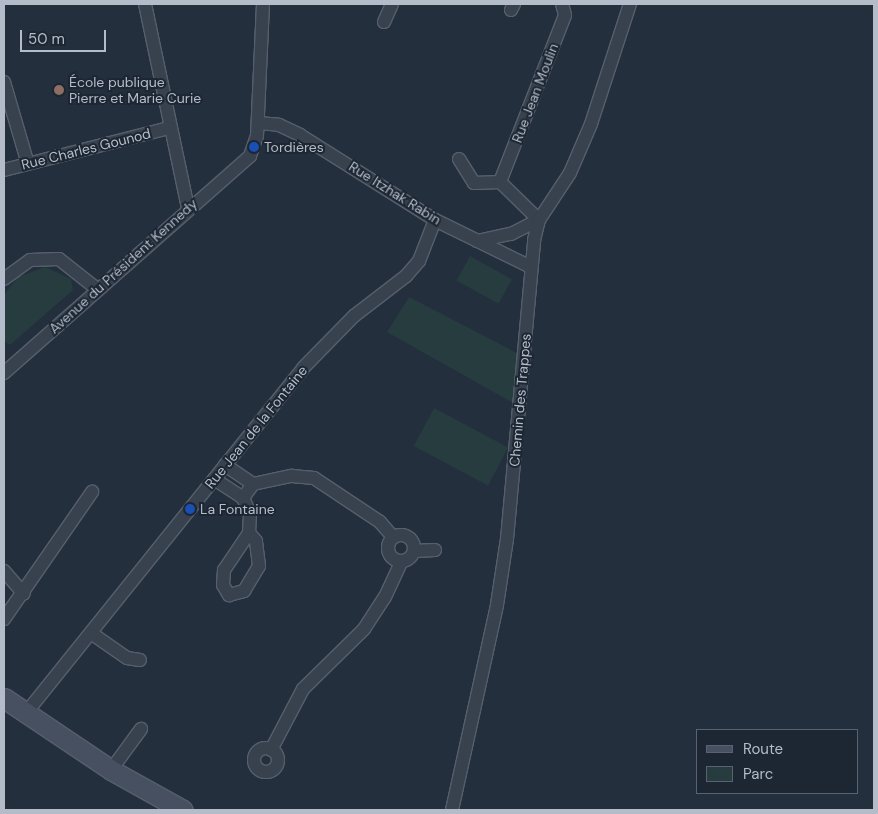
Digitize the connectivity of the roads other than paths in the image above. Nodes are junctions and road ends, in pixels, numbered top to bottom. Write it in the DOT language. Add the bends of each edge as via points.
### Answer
graph roads {
  1 [pos="145,4"];
  2 [pos="263,4"];
  3 [pos="392,4"];
  4 [pos="562,4"];
  5 [pos="630,4"];
  6 [pos="384,22"];
  7 [pos="4,82"];
  8 [pos="258,123"];
  9 [pos="169,128"];
  10 [pos="459,159"];
  11 [pos="28,164"];
  12 [pos="4,170"];
  13 [pos="500,182"];
  14 [pos="188,208"];
  15 [pos="436,220"];
  16 [pos="539,220"];
  17 [pos="477,241"];
  18 [pos="532,267"];
  19 [pos="4,279"];
  20 [pos="97,289"];
  21 [pos="5,369"];
  22 [pos="226,465"];
  23 [pos="214,479"];
  24 [pos="253,484"];
  25 [pos="92,492"];
  26 [pos="243,498"];
  27 [pos="249,533"];
  28 [pos="393,537"];
  29 [pos="435,550"];
  30 [pos="414,551"];
  31 [pos="401,562"];
  32 [pos="4,571"];
  33 [pos="24,594"];
  34 [pos="4,619"];
  35 [pos="91,633"];
  36 [pos="140,660"];
  37 [pos="4,698"];
  38 [pos="26,713"];
  39 [pos="141,729"];
  40 [pos="271,750"];
  41 [pos="110,770"];
  42 [pos="183,810"];
  43 [pos="452,810"];
  1 -- 9 [label="street"];
  2 -- 8 [label="street"];
  3 -- 6 [label="street"];
  4 -- 13 [label="street, Rue Jean Moulin" via="565,15"];
  5 -- 16 [label="street, Chemin des Trappes" via="591,124 570,173"];
  7 -- 11 [label="street"];
  8 -- 14 [label="street, Avenue du Président Kennedy" via="254,146 243,162"];
  8 -- 15 [label="street, Rue Itzhak Rabin" via="279,126 300,135"];
  9 -- 11 [label="street, Rue Charles Gounod"];
  9 -- 14 [label="street"];
  10 -- 13 [label="street" via="474,182"];
  11 -- 12 [label="street, Rue Charles Gounod"];
  13 -- 16 [label="street"];
  14 -- 20 [label="street, Avenue du Président Kennedy"];
  15 -- 17 [label="street, Rue Itzhak Rabin"];
  15 -- 22 [label="street, Rue Jean de la Fontaine" via="419,261 406,276 354,316 303,368"];
  16 -- 17 [label="street" via="511,234"];
  16 -- 18 [label="street, Chemin des Trappes"];
  17 -- 18 [label="street, Rue Itzhak Rabin"];
  18 -- 43 [label="street, Chemin des Trappes" via="506,548 497,605"];
  19 -- 20 [label="street" via="30,260 59,259"];
  20 -- 21 [label="street, Avenue du Président Kennedy"];
  22 -- 23 [label="street, Rue Jean de la Fontaine"];
  22 -- 24 [label="street"];
  23 -- 26 [label="street"];
  23 -- 35 [label="street, Rue Jean de la Fontaine"];
  24 -- 26 [label="street"];
  24 -- 28 [label="street" via="292,476 314,478 380,522"];
  25 -- 33 [label="street"];
  26 -- 27 [label="street" via="250,514"];
  28 -- 30 [label="street" via="402,535 411,540"];
  28 -- 31 [label="street" via="388,546 390,556"];
  29 -- 30 [label="street"];
  30 -- 31 [label="street" via="409,559"];
  31 -- 40 [label="street" via="385,597 364,629 303,689"];
  32 -- 33 [label="street"];
  33 -- 34 [label="street"];
  35 -- 36 [label="street" via="127,658"];
  35 -- 38 [label="street, Rue Jean de la Fontaine"];
  37 -- 38 [label="main road"];
  38 -- 41 [label="main road"];
  39 -- 41 [label="street"];
  41 -- 42 [label="main road"];
}
